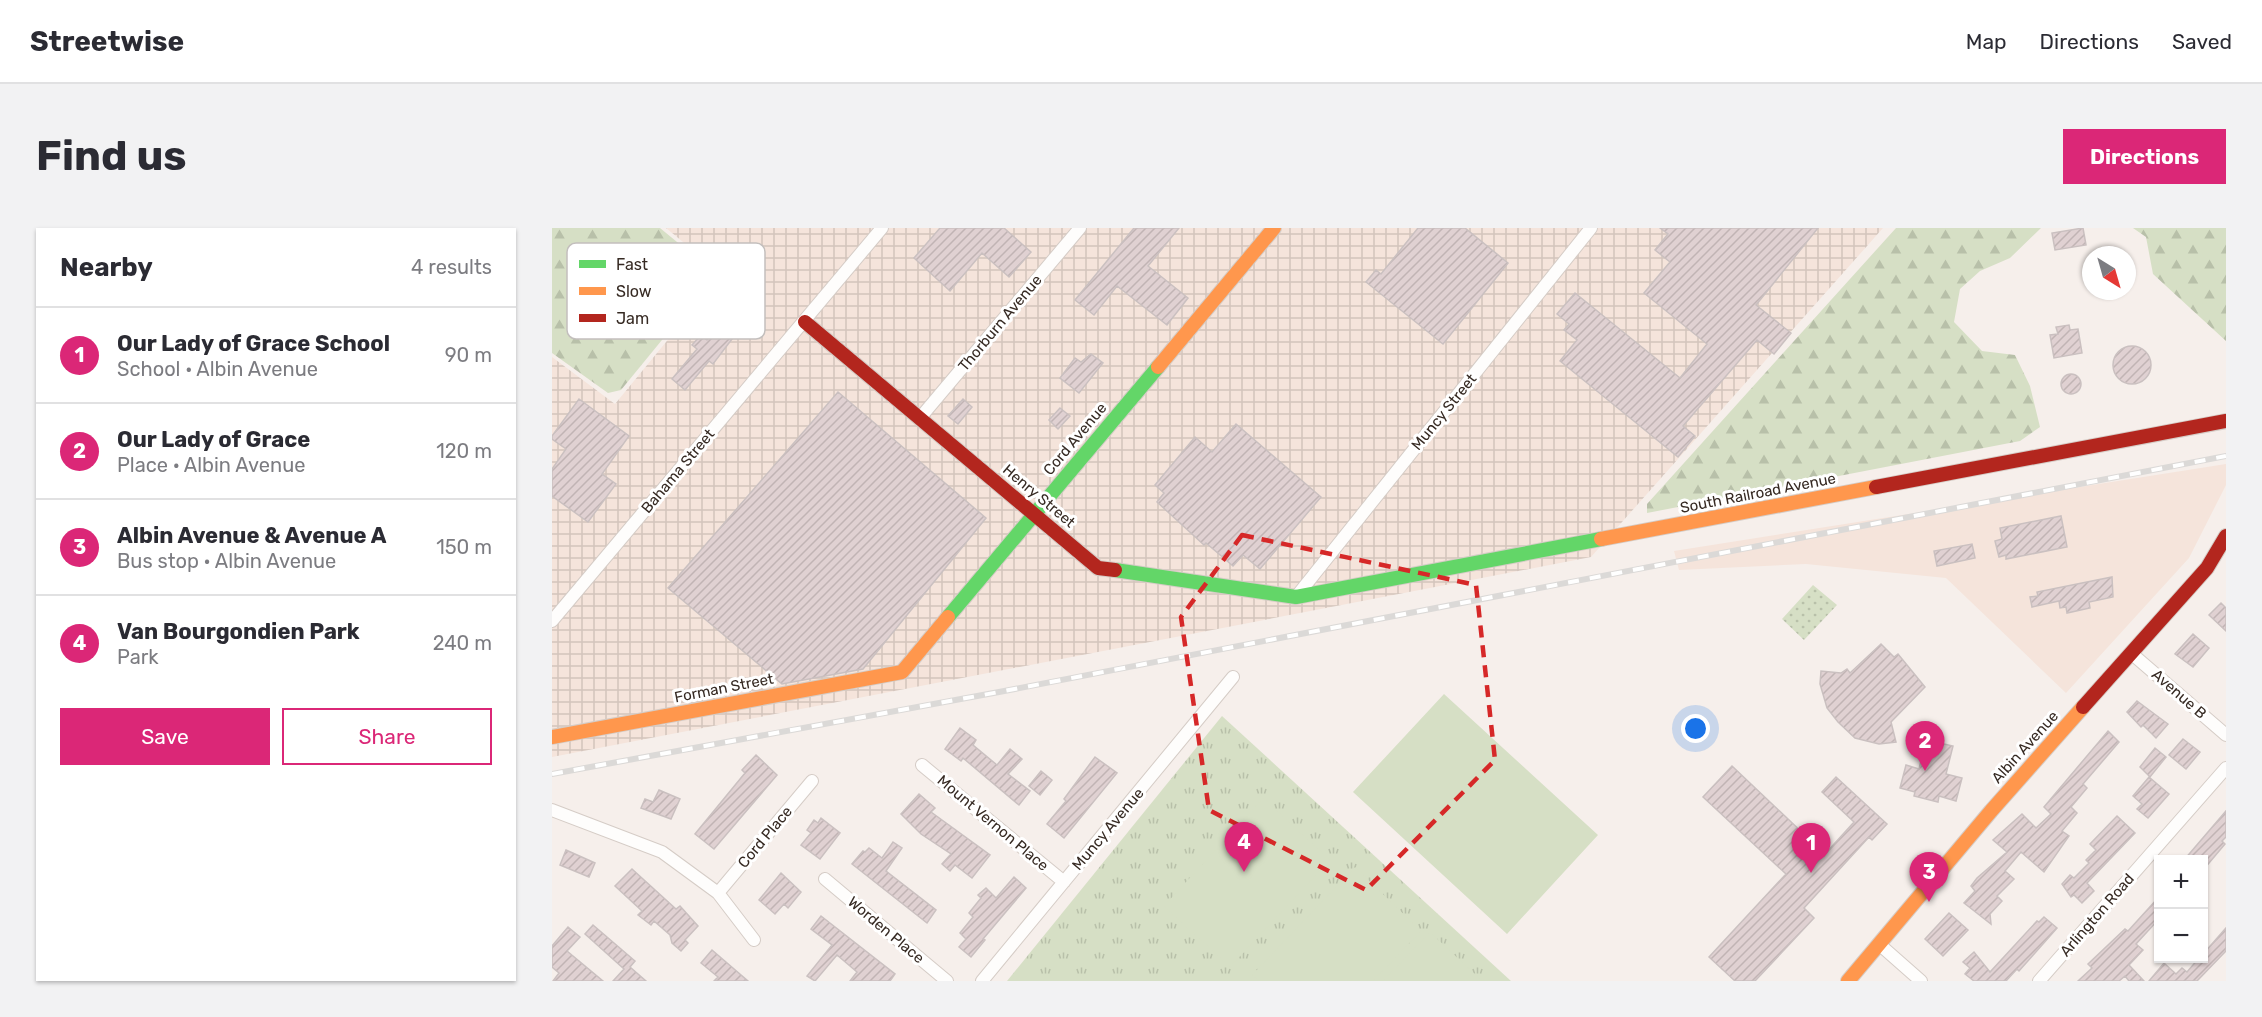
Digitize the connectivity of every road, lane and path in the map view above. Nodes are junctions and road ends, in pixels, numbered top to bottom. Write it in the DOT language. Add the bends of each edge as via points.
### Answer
graph roads {
  1 [pos="882,228"];
  2 [pos="1080,228"];
  3 [pos="1274,228"];
  4 [pos="1591,228"];
  5 [pos="805,322"];
  6 [pos="920,418"];
  7 [pos="2226,421"];
  8 [pos="1034,514"];
  9 [pos="2226,536"];
  10 [pos="1296,597"];
  11 [pos="552,621"];
  12 [pos="2131,653"];
  13 [pos="902,672"];
  14 [pos="1233,677"];
  15 [pos="2226,735"];
  16 [pos="552,737"];
  17 [pos="922,765"];
  18 [pos="2226,768"];
  19 [pos="812,781"];
  20 [pos="552,810"];
  21 [pos="825,879"];
  22 [pos="1064,882"];
  23 [pos="718,893"];
  24 [pos="754,940"];
  25 [pos="1879,944"];
  26 [pos="947,981"];
  27 [pos="982,981"];
  28 [pos="1848,981"];
  29 [pos="1921,981"];
  30 [pos="2039,981"];
  1 -- 5 [label="street, Bahama Street"];
  2 -- 6 [label="street, Thorburn Avenue"];
  3 -- 8 [label="street, Cord Avenue"];
  4 -- 10 [label="street, Muncy Street"];
  5 -- 6 [label="street, Henry Street"];
  5 -- 11 [label="street, Bahama Street"];
  6 -- 8 [label="street, Henry Street"];
  7 -- 10 [label="street, South Railroad Avenue"];
  8 -- 10 [label="street, Henry Street" via="1098,568"];
  8 -- 13 [label="street, Cord Avenue"];
  9 -- 12 [label="street, Albin Avenue" via="2207,568"];
  12 -- 15 [label="street, Avenue B"];
  12 -- 25 [label="street, Albin Avenue"];
  13 -- 16 [label="street, Forman Street"];
  14 -- 22 [label="street, Muncy Avenue"];
  17 -- 22 [label="street, Mount Vernon Place"];
  18 -- 30 [label="street, Arlington Road"];
  19 -- 23 [label="street, Cord Place"];
  20 -- 23 [label="street" via="662,852"];
  21 -- 26 [label="street, Worden Place"];
  22 -- 27 [label="street, Muncy Avenue"];
  23 -- 24 [label="street"];
  25 -- 28 [label="street, Albin Avenue"];
  25 -- 29 [label="street"];
}
